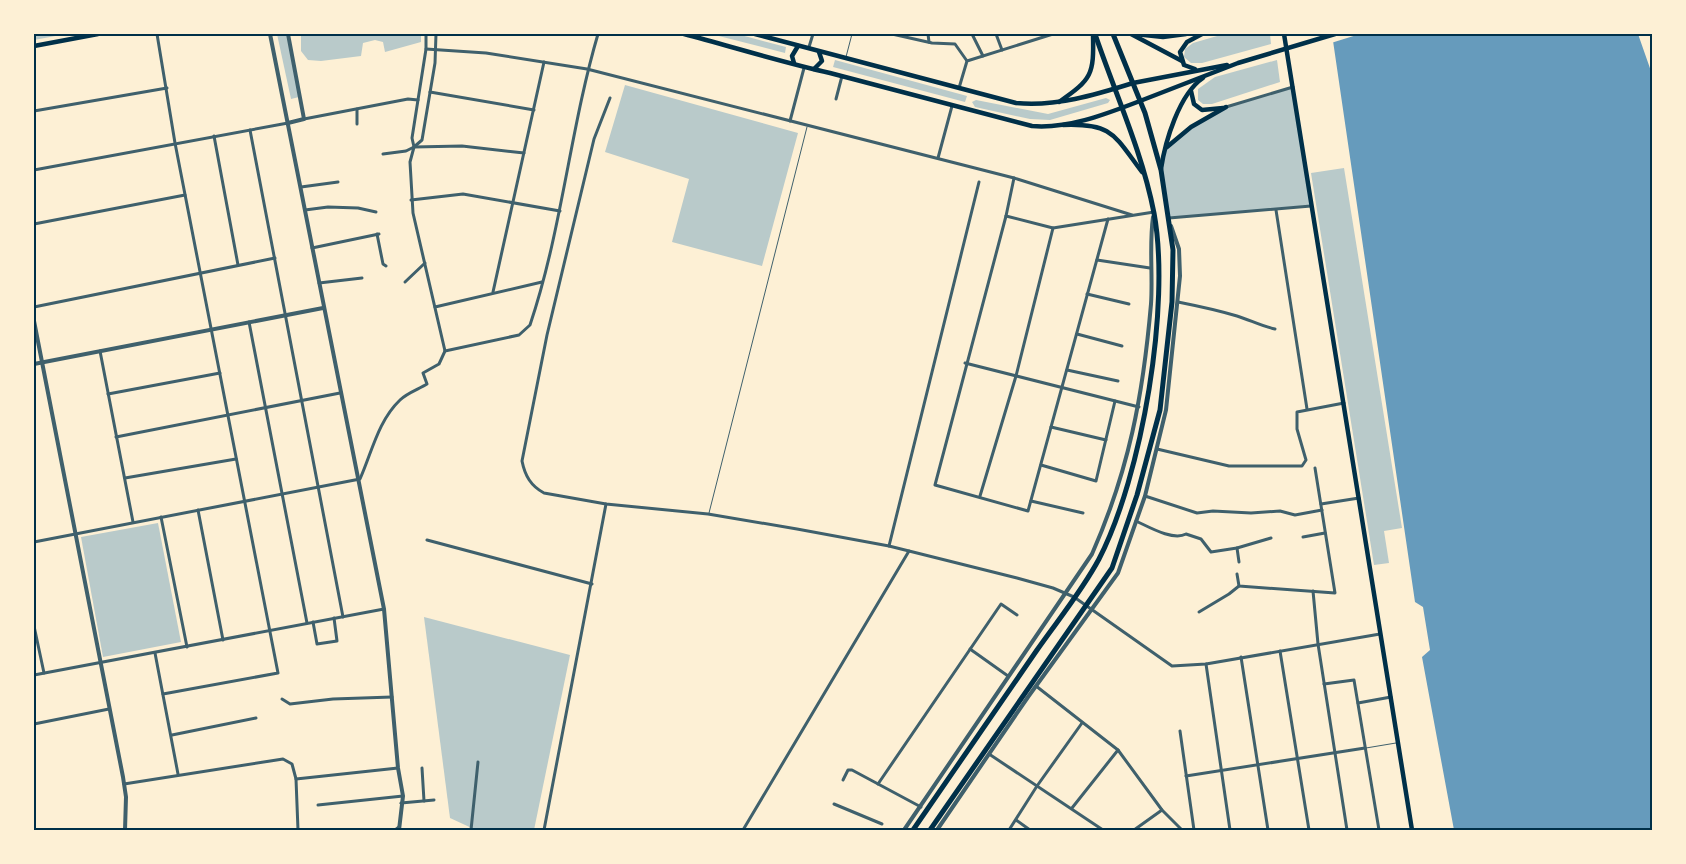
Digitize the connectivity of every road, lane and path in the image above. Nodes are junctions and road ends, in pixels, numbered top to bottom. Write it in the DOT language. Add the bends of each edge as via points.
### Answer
graph roads {
  1 [pos="98,34"];
  2 [pos="157,34"];
  3 [pos="270,34"];
  4 [pos="288,34"];
  5 [pos="426,34"];
  6 [pos="436,34"];
  7 [pos="598,34"];
  8 [pos="684,34"];
  9 [pos="755,34"];
  10 [pos="813,34"];
  11 [pos="852,34"];
  12 [pos="892,34"];
  13 [pos="928,34"];
  14 [pos="972,34"];
  15 [pos="996,34"];
  16 [pos="1053,34"];
  17 [pos="1094,34"];
  18 [pos="1113,34"];
  19 [pos="1131,34"];
  20 [pos="1135,34"];
  21 [pos="1186,34"];
  22 [pos="1202,34"];
  23 [pos="1284,34"];
  24 [pos="1335,34"];
  25 [pos="1041,36"];
  26 [pos="930,42"];
  27 [pos="34,46"];
  28 [pos="798,46"];
  29 [pos="809,47"];
  30 [pos="435,48"];
  31 [pos="426,49"];
  32 [pos="1002,50"];
  33 [pos="819,52"];
  34 [pos="982,56"];
  35 [pos="846,58"];
  36 [pos="967,61"];
  37 [pos="1182,61"];
  38 [pos="544,62"];
  39 [pos="794,63"];
  40 [pos="1238,63"];
  41 [pos="804,68"];
  42 [pos="587,69"];
  43 [pos="813,69"];
  44 [pos="1206,69"];
  45 [pos="1213,72"];
  46 [pos="842,76"];
  47 [pos="1133,83"];
  48 [pos="1293,87"];
  49 [pos="166,88"];
  50 [pos="959,88"];
  51 [pos="1114,89"];
  52 [pos="1191,89"];
  53 [pos="430,92"];
  54 [pos="610,98"];
  55 [pos="836,98"];
  56 [pos="418,100"];
  57 [pos="1059,102"];
  58 [pos="1140,102"];
  59 [pos="952,106"];
  60 [pos="1226,107"];
  61 [pos="1122,108"];
  62 [pos="356,109"];
  63 [pos="534,110"];
  64 [pos="34,111"];
  65 [pos="304,120"];
  66 [pos="790,122"];
  67 [pos="288,123"];
  68 [pos="357,124"];
  69 [pos="1063,125"];
  70 [pos="807,126"];
  71 [pos="250,130"];
  72 [pos="214,136"];
  73 [pos="175,143"];
  74 [pos="414,147"];
  75 [pos="1166,148"];
  76 [pos="524,153"];
  77 [pos="384,154"];
  78 [pos="938,158"];
  79 [pos="34,170"];
  80 [pos="1161,170"];
  81 [pos="1142,172"];
  82 [pos="1014,178"];
  83 [pos="338,182"];
  84 [pos="980,182"];
  85 [pos="300,187"];
  86 [pos="185,195"];
  87 [pos="411,200"];
  88 [pos="515,202"];
  89 [pos="1312,206"];
  90 [pos="305,210"];
  91 [pos="1276,210"];
  92 [pos="560,211"];
  93 [pos="376,212"];
  94 [pos="1154,212"];
  95 [pos="1132,215"];
  96 [pos="1006,216"];
  97 [pos="1168,218"];
  98 [pos="1108,219"];
  99 [pos="34,224"];
  100 [pos="1053,228"];
  101 [pos="312,248"];
  102 [pos="274,258"];
  103 [pos="1097,260"];
  104 [pos="425,262"];
  105 [pos="238,265"];
  106 [pos="386,266"];
  107 [pos="1150,268"];
  108 [pos="201,272"];
  109 [pos="362,278"];
  110 [pos="405,282"];
  111 [pos="542,282"];
  112 [pos="319,283"];
  113 [pos="493,292"];
  114 [pos="1087,294"];
  115 [pos="1178,302"];
  116 [pos="1129,304"];
  117 [pos="34,307"];
  118 [pos="435,307"];
  119 [pos="323,308"];
  120 [pos="286,315"];
  121 [pos="34,321"];
  122 [pos="249,322"];
  123 [pos="211,329"];
  124 [pos="1275,329"];
  125 [pos="1076,334"];
  126 [pos="1122,346"];
  127 [pos="100,350"];
  128 [pos="445,351"];
  129 [pos="41,362"];
  130 [pos="965,363"];
  131 [pos="34,364"];
  132 [pos="1067,370"];
  133 [pos="220,373"];
  134 [pos="1016,376"];
  135 [pos="1118,381"];
  136 [pos="1062,388"];
  137 [pos="340,393"];
  138 [pos="108,394"];
  139 [pos="300,401"];
  140 [pos="1115,401"];
  141 [pos="1344,403"];
  142 [pos="266,407"];
  143 [pos="1139,407"];
  144 [pos="1307,409"];
  145 [pos="227,414"];
  146 [pos="1051,427"];
  147 [pos="116,437"];
  148 [pos="1106,440"];
  149 [pos="1156,448"];
  150 [pos="236,459"];
  151 [pos="1041,465"];
  152 [pos="1315,468"];
  153 [pos="125,478"];
  154 [pos="360,480"];
  155 [pos="318,488"];
  156 [pos="283,494"];
  157 [pos="980,496"];
  158 [pos="1145,496"];
  159 [pos="1359,498"];
  160 [pos="244,501"];
  161 [pos="1031,501"];
  162 [pos="606,504"];
  163 [pos="1321,504"];
  164 [pos="198,510"];
  165 [pos="1322,510"];
  166 [pos="1083,513"];
  167 [pos="708,514"];
  168 [pos="161,517"];
  169 [pos="1136,521"];
  170 [pos="133,522"];
  171 [pos="1325,533"];
  172 [pos="75,534"];
  173 [pos="1303,537"];
  174 [pos="1271,538"];
  175 [pos="427,540"];
  176 [pos="34,542"];
  177 [pos="889,546"];
  178 [pos="1236,548"];
  179 [pos="909,551"];
  180 [pos="1239,562"];
  181 [pos="1237,574"];
  182 [pos="592,584"];
  183 [pos="1239,586"];
  184 [pos="1313,591"];
  185 [pos="1066,593"];
  186 [pos="1074,597"];
  187 [pos="1086,604"];
  188 [pos="1092,608"];
  189 [pos="384,610"];
  190 [pos="1200,612"];
  191 [pos="1017,615"];
  192 [pos="343,617"];
  193 [pos="334,618"];
  194 [pos="312,622"];
  195 [pos="307,623"];
  196 [pos="34,626"];
  197 [pos="268,631"];
  198 [pos="34,632"];
  199 [pos="1381,634"];
  200 [pos="223,640"];
  201 [pos="1318,644"];
  202 [pos="187,647"];
  203 [pos="970,649"];
  204 [pos="1280,650"];
  205 [pos="155,652"];
  206 [pos="1241,657"];
  207 [pos="100,662"];
  208 [pos="1206,664"];
  209 [pos="44,673"];
  210 [pos="34,675"];
  211 [pos="1008,676"];
  212 [pos="1324,684"];
  213 [pos="1036,686"];
  214 [pos="163,694"];
  215 [pos="393,697"];
  216 [pos="1391,697"];
  217 [pos="282,699"];
  218 [pos="1358,703"];
  219 [pos="109,709"];
  220 [pos="256,718"];
  221 [pos="34,724"];
  222 [pos="1082,724"];
  223 [pos="1180,731"];
  224 [pos="172,734"];
  225 [pos="1398,743"];
  226 [pos="1365,748"];
  227 [pos="1118,750"];
  228 [pos="988,753"];
  229 [pos="1335,753"];
  230 [pos="1298,758"];
  231 [pos="478,762"];
  232 [pos="1257,765"];
  233 [pos="398,768"];
  234 [pos="422,768"];
  235 [pos="1222,771"];
  236 [pos="178,774"];
  237 [pos="1186,776"];
  238 [pos="296,779"];
  239 [pos="843,780"];
  240 [pos="124,784"];
  241 [pos="878,784"];
  242 [pos="1037,786"];
  243 [pos="403,796"];
  244 [pos="434,800"];
  245 [pos="424,801"];
  246 [pos="401,804"];
  247 [pos="834,804"];
  248 [pos="318,805"];
  249 [pos="921,807"];
  250 [pos="1072,808"];
  251 [pos="1162,810"];
  252 [pos="1016,820"];
  253 [pos="882,824"];
  254 [pos="399,829"];
  255 [pos="124,830"];
  256 [pos="298,830"];
  257 [pos="395,830"];
  258 [pos="471,830"];
  259 [pos="544,830"];
  260 [pos="743,830"];
  261 [pos="904,830"];
  262 [pos="913,830"];
  263 [pos="930,830"];
  264 [pos="937,830"];
  265 [pos="1009,830"];
  266 [pos="1030,830"];
  267 [pos="1103,830"];
  268 [pos="1134,830"];
  269 [pos="1182,830"];
  270 [pos="1194,830"];
  271 [pos="1230,830"];
  272 [pos="1268,830"];
  273 [pos="1309,830"];
  274 [pos="1347,830"];
  275 [pos="1379,830"];
  276 [pos="1412,830"];
  1 -- 27 [label="main road"];
  2 -- 49 [label="street"];
  3 -- 67 [label="street"];
  4 -- 65 [label="street"];
  5 -- 31 [label="street"];
  6 -- 30 [label="street"];
  7 -- 42 [label="street"];
  8 -- 39 [label="main road"];
  9 -- 28 [label="main road"];
  10 -- 29 [label="street"];
  11 -- 35 [label="lane"];
  12 -- 26 [label="street"];
  13 -- 26 [label="street"];
  14 -- 34 [label="street"];
  15 -- 32 [label="street"];
  16 -- 25 [label="street"];
  17 -- 51 [label="highway"];
  17 -- 57 [label="main road" via="1092,71 1080,88"];
  18 -- 47 [label="highway"];
  19 -- 37 [label="main road"];
  20 -- 21 [label="main road" via="1163,37"];
  22 -- 37 [label="main road" via="1184,45 1180,52"];
  23 -- 48 [label="main road"];
  24 -- 40 [label="main road"];
  25 -- 32 [label="street"];
  26 -- 36 [label="street" via="956,44"];
  28 -- 29 [label="main road"];
  28 -- 39 [label="main road" via="792,56"];
  29 -- 33 [label="main road"];
  30 -- 31 [label="street"];
  30 -- 38 [label="street"];
  30 -- 53 [label="street"];
  31 -- 56 [label="street"];
  32 -- 34 [label="street"];
  33 -- 35 [label="main road"];
  33 -- 43 [label="main road" via="822,61"];
  34 -- 36 [label="street"];
  35 -- 50 [label="main road"];
  36 -- 50 [label="street"];
  37 -- 44 [label="main road" via="1192,69"];
  38 -- 42 [label="street"];
  38 -- 63 [label="street"];
  39 -- 41 [label="main road"];
  40 -- 44 [label="main road"];
  40 -- 45 [label="main road"];
  41 -- 43 [label="main road"];
  41 -- 66 [label="street"];
  42 -- 66 [label="street"];
  42 -- 92 [label="street"];
  43 -- 46 [label="main road"];
  44 -- 47 [label="main road"];
  45 -- 52 [label="main road"];
  45 -- 58 [label="main road"];
  46 -- 55 [label="street"];
  46 -- 59 [label="main road"];
  47 -- 51 [label="main road"];
  47 -- 58 [label="highway"];
  48 -- 60 [label="street"];
  48 -- 89 [label="main road"];
  49 -- 64 [label="street"];
  49 -- 73 [label="street"];
  50 -- 57 [label="main road" via="1016,103 1038,105"];
  51 -- 57 [label="main road"];
  51 -- 61 [label="highway"];
  52 -- 60 [label="main road" via="1194,104 1202,110"];
  52 -- 75 [label="main road" via="1175,117"];
  53 -- 63 [label="street"];
  53 -- 74 [label="street" via="422,140"];
  54 -- 162 [label="street" via="594,139 546,341 522,462 528,480 544,493"];
  56 -- 62 [label="street"];
  56 -- 74 [label="street" via="412,138"];
  58 -- 61 [label="main road"];
  58 -- 80 [label="highway"];
  59 -- 69 [label="main road" via="1032,126"];
  59 -- 78 [label="street"];
  60 -- 75 [label="main road" via="1191,126"];
  61 -- 69 [label="main road"];
  61 -- 81 [label="highway"];
  62 -- 65 [label="street"];
  62 -- 68 [label="street"];
  63 -- 76 [label="street"];
  65 -- 67 [label="street"];
  66 -- 70 [label="street"];
  67 -- 71 [label="street"];
  67 -- 85 [label="street"];
  69 -- 81 [label="main road" via="1088,124 1106,129"];
  70 -- 78 [label="street"];
  70 -- 167 [label="lane"];
  71 -- 72 [label="street"];
  71 -- 102 [label="street"];
  72 -- 73 [label="street"];
  72 -- 105 [label="street"];
  73 -- 79 [label="street"];
  73 -- 86 [label="street"];
  74 -- 76 [label="street" via="479,146"];
  74 -- 77 [label="street"];
  74 -- 87 [label="street" via="410,162"];
  75 -- 80 [label="main road"];
  76 -- 88 [label="street"];
  78 -- 82 [label="street"];
  80 -- 97 [label="highway"];
  81 -- 94 [label="highway"];
  82 -- 95 [label="street"];
  82 -- 96 [label="street"];
  83 -- 85 [label="street"];
  84 -- 177 [label="street"];
  85 -- 90 [label="street"];
  86 -- 99 [label="street"];
  86 -- 108 [label="street"];
  87 -- 88 [label="street" via="463,194"];
  87 -- 104 [label="street"];
  88 -- 92 [label="street"];
  88 -- 113 [label="street"];
  89 -- 91 [label="street"];
  89 -- 141 [label="main road"];
  90 -- 93 [label="street" via="328,207"];
  90 -- 101 [label="street"];
  91 -- 97 [label="street"];
  91 -- 144 [label="street"];
  92 -- 111 [label="street"];
  94 -- 95 [label="street"];
  94 -- 107 [label="street"];
  94 -- 186 [label="highway" via="1160,285 1146,408 1122,502 1099,559"];
  95 -- 98 [label="street"];
  96 -- 100 [label="street"];
  96 -- 130 [label="street"];
  97 -- 115 [label="street" via="1179,250"];
  97 -- 187 [label="highway" via="1173,250 1172,302 1160,410 1137,495 1112,568"];
  98 -- 100 [label="street"];
  98 -- 103 [label="street"];
  100 -- 134 [label="street"];
  101 -- 106 [label="street" via="378,234"];
  101 -- 112 [label="street"];
  102 -- 105 [label="street"];
  102 -- 120 [label="street"];
  103 -- 107 [label="street"];
  103 -- 114 [label="street"];
  104 -- 110 [label="street"];
  104 -- 118 [label="street"];
  105 -- 108 [label="street"];
  107 -- 143 [label="street" via="1151,302"];
  108 -- 117 [label="street"];
  108 -- 123 [label="street"];
  109 -- 112 [label="street"];
  111 -- 113 [label="street"];
  111 -- 128 [label="street" via="530,325 519,335"];
  112 -- 119 [label="street"];
  113 -- 118 [label="street"];
  114 -- 116 [label="street"];
  114 -- 125 [label="street"];
  115 -- 124 [label="street" via="1210,308"];
  115 -- 149 [label="street" via="1166,410"];
  118 -- 128 [label="street"];
  119 -- 120 [label="street"];
  119 -- 137 [label="street"];
  120 -- 122 [label="street"];
  120 -- 139 [label="street"];
  121 -- 129 [label="street"];
  122 -- 123 [label="street"];
  122 -- 142 [label="street"];
  123 -- 127 [label="street"];
  123 -- 133 [label="street"];
  125 -- 126 [label="street"];
  125 -- 132 [label="street"];
  127 -- 129 [label="street"];
  127 -- 138 [label="street"];
  128 -- 154 [label="street" via="439,364 424,373 428,384 401,399 379,426 374,448"];
  129 -- 131 [label="street"];
  129 -- 172 [label="street"];
  130 -- 134 [label="street"];
  130 -- 157 [label="street" via="934,485"];
  132 -- 135 [label="street"];
  132 -- 136 [label="street"];
  133 -- 138 [label="street"];
  133 -- 145 [label="street"];
  134 -- 136 [label="street"];
  134 -- 157 [label="street"];
  136 -- 140 [label="street"];
  136 -- 146 [label="street"];
  137 -- 139 [label="street"];
  137 -- 154 [label="street"];
  138 -- 147 [label="street"];
  139 -- 142 [label="street"];
  139 -- 155 [label="street"];
  140 -- 143 [label="street"];
  140 -- 148 [label="street"];
  141 -- 144 [label="street"];
  141 -- 159 [label="main road"];
  142 -- 145 [label="street"];
  142 -- 156 [label="street"];
  143 -- 185 [label="street" via="1110,512 1092,554"];
  144 -- 149 [label="street" via="1297,412 1298,434 1306,460 1302,466 1229,466"];
  145 -- 147 [label="street"];
  145 -- 150 [label="street"];
  146 -- 148 [label="street"];
  146 -- 151 [label="street"];
  147 -- 153 [label="street"];
  148 -- 151 [label="street" via="1095,481"];
  149 -- 158 [label="street"];
  150 -- 153 [label="street"];
  150 -- 160 [label="street"];
  151 -- 161 [label="street"];
  152 -- 163 [label="street"];
  153 -- 170 [label="street"];
  154 -- 155 [label="street"];
  154 -- 189 [label="street"];
  155 -- 156 [label="street"];
  155 -- 192 [label="street"];
  156 -- 160 [label="street"];
  156 -- 195 [label="street"];
  157 -- 161 [label="street" via="1028,511"];
  158 -- 165 [label="street" via="1196,512 1280,511 1295,514"];
  158 -- 169 [label="street"];
  159 -- 163 [label="street"];
  159 -- 199 [label="main road"];
  160 -- 164 [label="street"];
  160 -- 197 [label="street"];
  161 -- 166 [label="street"];
  162 -- 167 [label="street"];
  162 -- 182 [label="street"];
  163 -- 165 [label="street"];
  164 -- 168 [label="street"];
  164 -- 200 [label="street"];
  165 -- 171 [label="street"];
  167 -- 177 [label="street"];
  168 -- 170 [label="street"];
  168 -- 202 [label="street"];
  169 -- 178 [label="street" via="1169,534 1186,534 1201,540 1211,552"];
  169 -- 188 [label="street" via="1118,573"];
  170 -- 172 [label="street"];
  171 -- 173 [label="street"];
  171 -- 184 [label="street" via="1335,593"];
  172 -- 176 [label="street"];
  172 -- 207 [label="street"];
  174 -- 178 [label="street"];
  175 -- 182 [label="street"];
  177 -- 179 [label="street"];
  178 -- 180 [label="street"];
  179 -- 185 [label="street"];
  179 -- 260 [label="street"];
  181 -- 183 [label="street"];
  182 -- 259 [label="street"];
  183 -- 184 [label="street"];
  183 -- 190 [label="street"];
  184 -- 201 [label="street"];
  185 -- 186 [label="street"];
  185 -- 211 [label="street"];
  186 -- 187 [label="street"];
  186 -- 262 [label="highway"];
  187 -- 188 [label="street"];
  187 -- 263 [label="highway"];
  188 -- 208 [label="street" via="1166,665"];
  188 -- 213 [label="street"];
  189 -- 192 [label="street"];
  189 -- 215 [label="street"];
  191 -- 203 [label="street" via="1001,604"];
  192 -- 193 [label="street"];
  193 -- 194 [label="street"];
  193 -- 194 [label="street" via="337,641 317,644"];
  194 -- 195 [label="street"];
  195 -- 197 [label="street"];
  196 -- 198 [label="street"];
  197 -- 200 [label="street"];
  197 -- 214 [label="street" via="278,673"];
  198 -- 209 [label="street"];
  199 -- 201 [label="street"];
  199 -- 216 [label="main road"];
  200 -- 202 [label="street"];
  201 -- 204 [label="street"];
  201 -- 212 [label="street"];
  202 -- 205 [label="street"];
  203 -- 211 [label="street"];
  203 -- 241 [label="street"];
  204 -- 206 [label="street"];
  204 -- 230 [label="street"];
  205 -- 207 [label="street"];
  205 -- 214 [label="street"];
  206 -- 208 [label="street"];
  206 -- 232 [label="street"];
  207 -- 209 [label="street"];
  207 -- 219 [label="street"];
  208 -- 235 [label="street"];
  209 -- 210 [label="street"];
  211 -- 249 [label="street"];
  212 -- 218 [label="street" via="1354,680"];
  212 -- 229 [label="street"];
  213 -- 222 [label="street"];
  213 -- 228 [label="street"];
  214 -- 224 [label="street"];
  215 -- 217 [label="street" via="290,704"];
  215 -- 233 [label="street"];
  216 -- 218 [label="street"];
  216 -- 225 [label="main road"];
  218 -- 226 [label="street"];
  219 -- 221 [label="street"];
  219 -- 240 [label="street"];
  220 -- 224 [label="street"];
  222 -- 227 [label="street"];
  222 -- 242 [label="street"];
  223 -- 237 [label="street"];
  224 -- 236 [label="street"];
  225 -- 226 [label="lane"];
  225 -- 276 [label="main road"];
  226 -- 229 [label="street"];
  226 -- 275 [label="street"];
  227 -- 250 [label="street"];
  227 -- 251 [label="street"];
  228 -- 242 [label="street"];
  228 -- 264 [label="street"];
  229 -- 230 [label="street"];
  229 -- 274 [label="street"];
  230 -- 232 [label="street"];
  230 -- 273 [label="street"];
  231 -- 258 [label="street"];
  232 -- 235 [label="street"];
  232 -- 272 [label="street"];
  233 -- 238 [label="street"];
  233 -- 243 [label="street"];
  234 -- 245 [label="street"];
  235 -- 237 [label="street"];
  235 -- 271 [label="street"];
  236 -- 238 [label="street" via="283,759 292,764"];
  236 -- 240 [label="street"];
  237 -- 270 [label="street"];
  238 -- 256 [label="street"];
  239 -- 241 [label="street" via="850,770"];
  240 -- 255 [label="street"];
  241 -- 249 [label="street"];
  242 -- 250 [label="street"];
  242 -- 252 [label="street"];
  243 -- 246 [label="street"];
  243 -- 248 [label="street"];
  244 -- 245 [label="street"];
  245 -- 246 [label="street"];
  246 -- 254 [label="street"];
  247 -- 253 [label="street"];
  249 -- 261 [label="street"];
  250 -- 267 [label="street"];
  251 -- 268 [label="street"];
  251 -- 269 [label="street"];
  252 -- 265 [label="street"];
  252 -- 266 [label="street"];
  254 -- 257 [label="street"];
}
